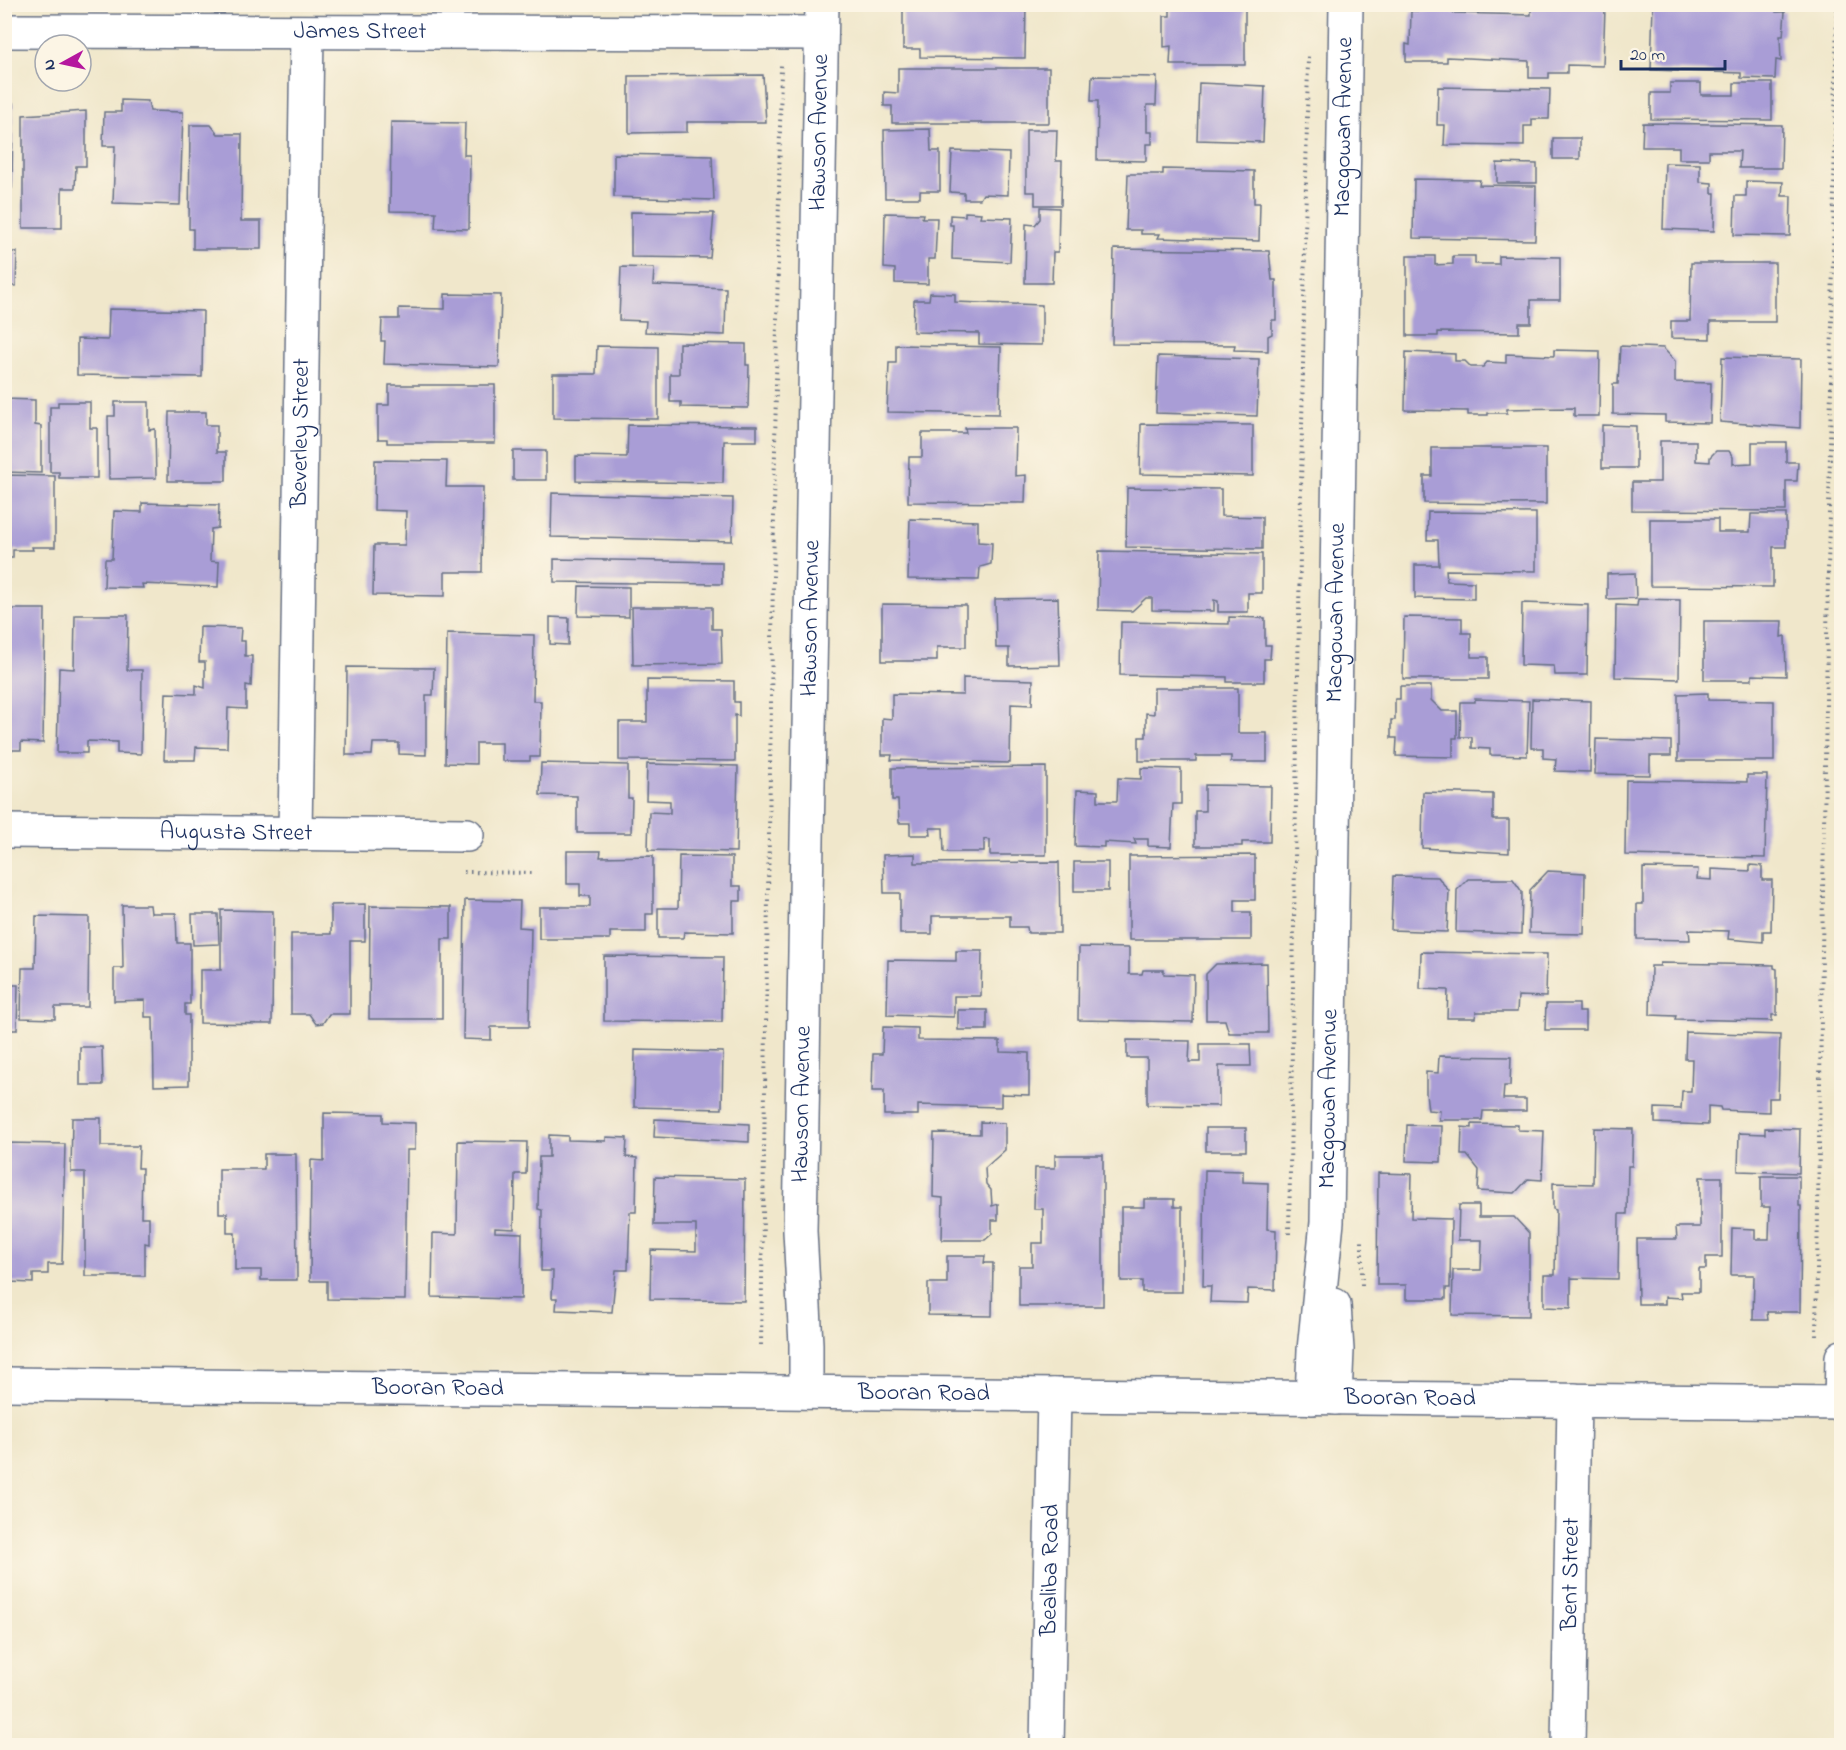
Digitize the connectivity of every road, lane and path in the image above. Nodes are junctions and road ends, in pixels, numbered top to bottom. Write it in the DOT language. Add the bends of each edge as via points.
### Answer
graph roads {
  1 [pos="1346,4"];
  2 [pos="1837,4"];
  3 [pos="462,18"];
  4 [pos="822,19"];
  5 [pos="11,22"];
  6 [pos="781,32"];
  7 [pos="307,33"];
  8 [pos="1308,52"];
  9 [pos="4,831"];
  10 [pos="295,832"];
  11 [pos="467,835"];
  12 [pos="1289,1242"];
  13 [pos="761,1345"];
  14 [pos="1829,1350"];
  15 [pos="4,1384"];
  16 [pos="795,1392"];
  17 [pos="1054,1395"];
  18 [pos="1324,1398"];
  19 [pos="1574,1400"];
  20 [pos="1841,1403"];
  21 [pos="1047,1746"];
  22 [pos="1568,1746"];
  1 -- 18 [label="street, Macgowan Avenue" via="1327,1222 1337,1350"];
  2 -- 14 [label="path"];
  3 -- 6 [label="street, James Street"];
  3 -- 7 [label="street, James Street"];
  4 -- 6 [label="street, James Street"];
  4 -- 16 [label="street, Hawson Avenue"];
  5 -- 7 [label="street, James Street"];
  6 -- 13 [label="path"];
  7 -- 10 [label="street, Beverley Street"];
  8 -- 12 [label="path"];
  9 -- 10 [label="street, Augusta Street"];
  10 -- 11 [label="street, Augusta Street"];
  14 -- 20 [label="street"];
  15 -- 16 [label="street, Booran Road"];
  16 -- 17 [label="street, Booran Road"];
  17 -- 18 [label="street, Booran Road"];
  17 -- 21 [label="street, Bealiba Road"];
  18 -- 19 [label="street, Booran Road"];
  19 -- 20 [label="street, Booran Road"];
  19 -- 22 [label="street, Bent Street"];
}
